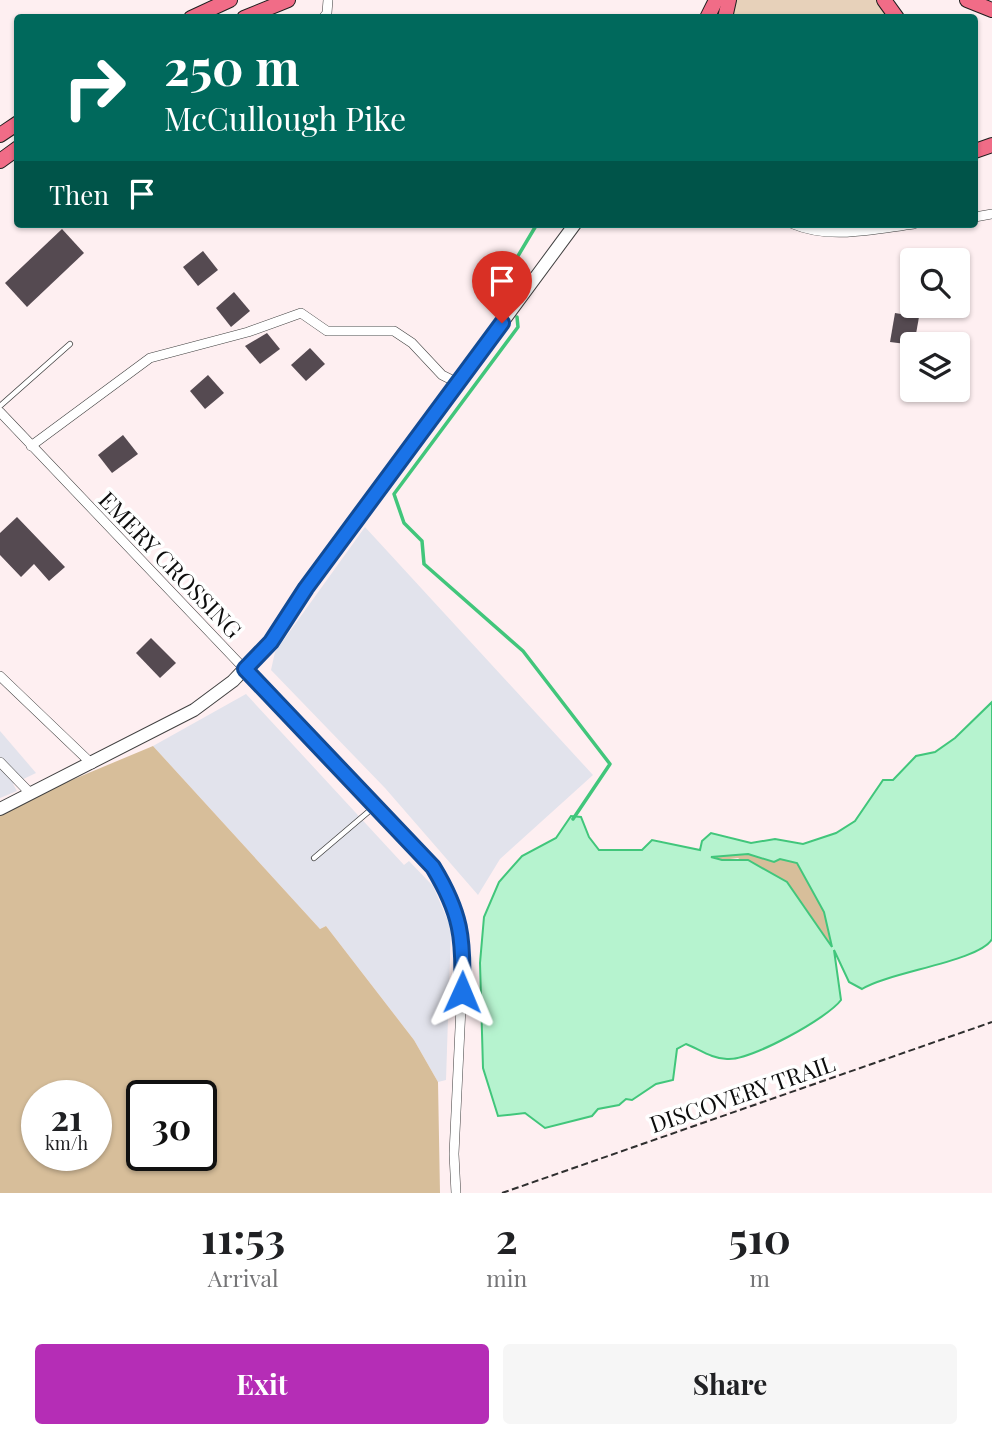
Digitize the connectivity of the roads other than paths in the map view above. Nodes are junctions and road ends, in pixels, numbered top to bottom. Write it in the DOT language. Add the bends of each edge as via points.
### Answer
graph roads {
  1 [pos="230,0"];
  2 [pos="288,0"];
  3 [pos="967,0"];
  4 [pos="992,10"];
  5 [pos="200,14"];
  6 [pos="254,14"];
  7 [pos="572,228"];
  8 [pos="803,228"];
  9 [pos="882,228"];
  10 [pos="70,344"];
  11 [pos="458,383"];
  12 [pos="0,406"];
  13 [pos="0,412"];
  14 [pos="31,446"];
  15 [pos="245,669"];
  16 [pos="0,676"];
  17 [pos="0,762"];
  18 [pos="92,764"];
  19 [pos="31,794"];
  20 [pos="374,807"];
  21 [pos="0,809"];
  22 [pos="314,858"];
  23 [pos="456,1193"];
  1 -- 5 [label="main road"];
  2 -- 6 [label="main road"];
  3 -- 4 [label="main road"];
  7 -- 11 [label="street"];
  8 -- 9 [label="street" via="842,233"];
  10 -- 12 [label="lane"];
  11 -- 14 [label="street" via="442,375 394,331 327,331 301,313 150,358"];
  11 -- 15 [label="street" via="271,642"];
  13 -- 14 [label="street, EMERY CROSSING"];
  14 -- 15 [label="street, EMERY CROSSING"];
  15 -- 18 [label="street" via="194,710"];
  15 -- 20 [label="street, EMERY CROSSING"];
  16 -- 18 [label="street"];
  17 -- 19 [label="street"];
  18 -- 19 [label="street"];
  19 -- 21 [label="street"];
  20 -- 22 [label="lane"];
  20 -- 23 [label="street, EMERY CROSSING" via="433,867 453,900 460,928 463,965"];
}
